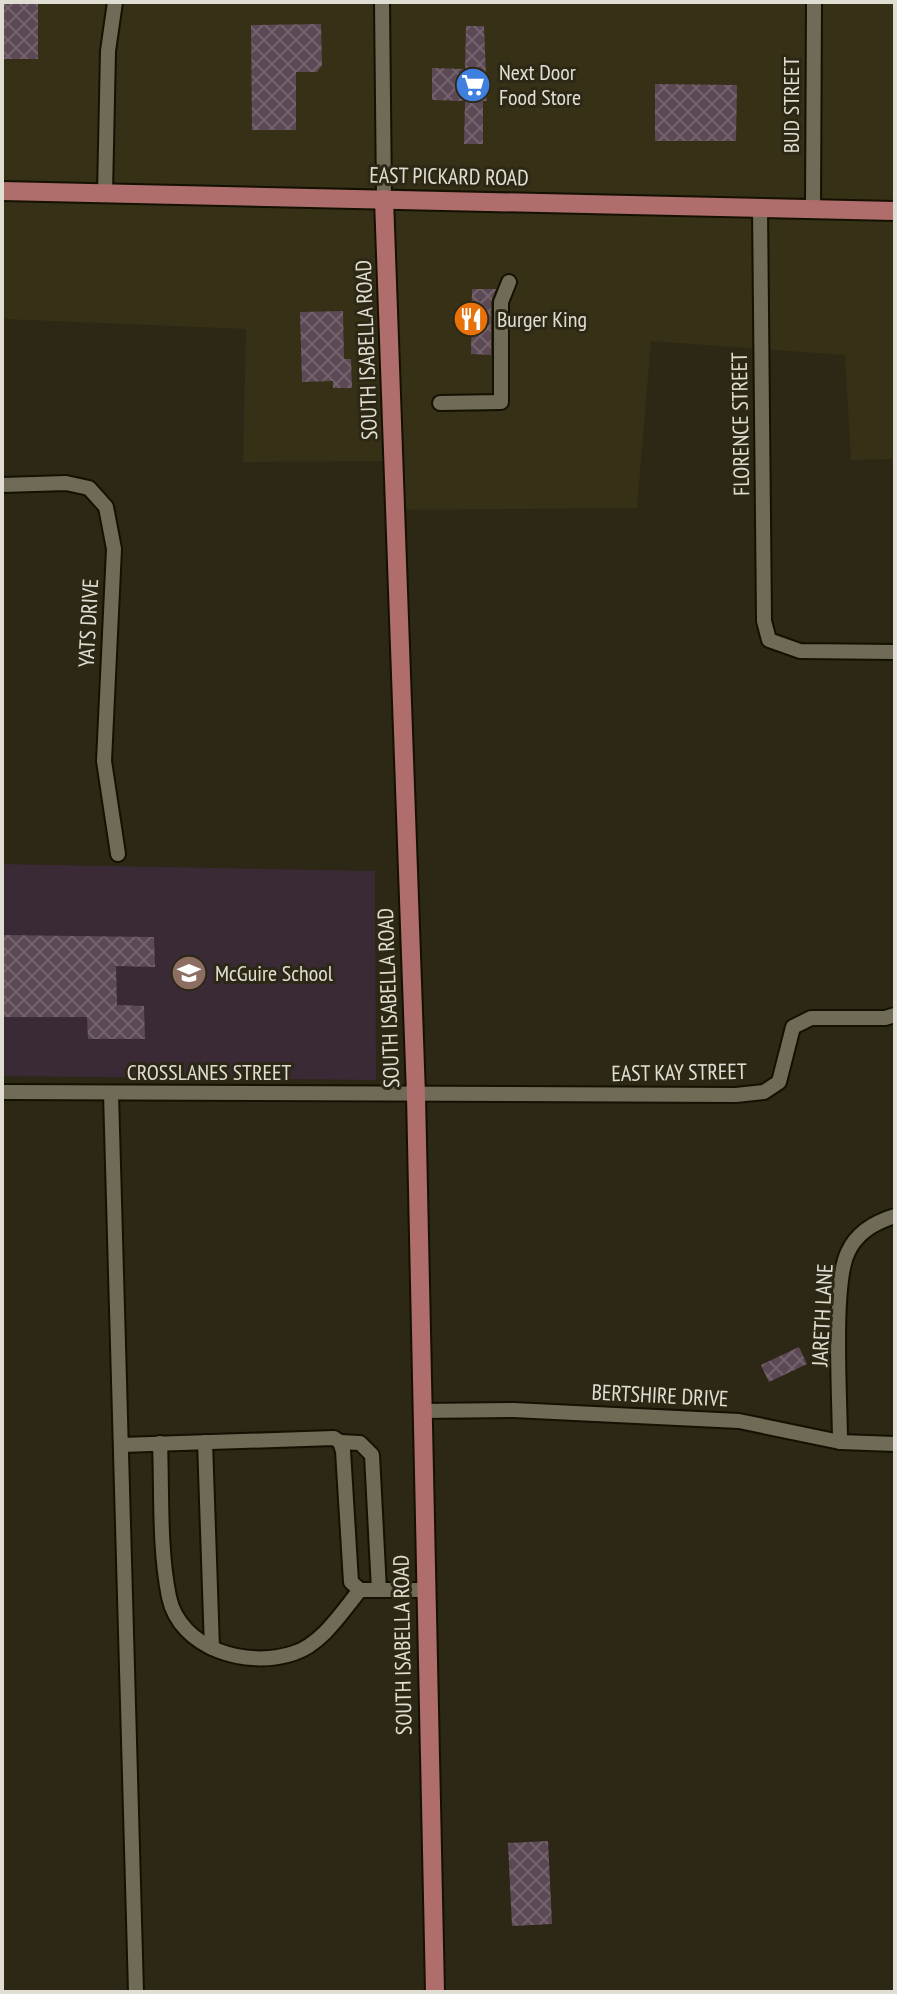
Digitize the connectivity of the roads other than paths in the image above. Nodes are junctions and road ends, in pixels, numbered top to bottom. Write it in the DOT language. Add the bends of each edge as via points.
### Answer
graph roads {
  1 [pos="115,2"];
  2 [pos="382,2"];
  3 [pos="814,2"];
  4 [pos="2,191"];
  5 [pos="105,193"];
  6 [pos="384,199"];
  7 [pos="760,207"];
  8 [pos="813,208"];
  9 [pos="895,211"];
  10 [pos="509,282"];
  11 [pos="440,403"];
  12 [pos="2,485"];
  13 [pos="895,652"];
  14 [pos="118,854"];
  15 [pos="895,1015"];
  16 [pos="2,1092"];
  17 [pos="111,1093"];
  18 [pos="416,1095"];
  19 [pos="895,1216"];
  20 [pos="421,1411"];
  21 [pos="205,1442"];
  22 [pos="340,1442"];
  23 [pos="840,1442"];
  24 [pos="160,1443"];
  25 [pos="895,1444"];
  26 [pos="121,1445"];
  27 [pos="360,1590"];
  28 [pos="379,1590"];
  29 [pos="425,1590"];
  30 [pos="212,1648"];
  31 [pos="136,1992"];
  32 [pos="435,1992"];
  1 -- 5 [label="street" via="108,51"];
  2 -- 6 [label="street, SOUTH ISABELLA ROAD"];
  3 -- 8 [label="street, BUD STREET"];
  4 -- 5 [label="main road, EAST PICKARD ROAD"];
  5 -- 6 [label="main road, EAST PICKARD ROAD"];
  6 -- 7 [label="main road, EAST PICKARD ROAD"];
  6 -- 18 [label="main road, SOUTH ISABELLA ROAD"];
  7 -- 8 [label="main road, EAST PICKARD ROAD"];
  7 -- 13 [label="street, FLORENCE STREET" via="764,621 769,640 800,651"];
  8 -- 9 [label="main road, EAST PICKARD ROAD"];
  10 -- 11 [label="street" via="501,302 501,402"];
  12 -- 14 [label="street, YATS DRIVE" via="66,483 89,488 106,507 114,549 104,761"];
  15 -- 18 [label="street, EAST KAY STREET" via="811,1018 793,1027 779,1082 764,1092"];
  16 -- 17 [label="street, CROSSLANES STREET"];
  17 -- 18 [label="street, CROSSLANES STREET"];
  17 -- 26 [label="street"];
  18 -- 20 [label="main road, SOUTH ISABELLA ROAD"];
  19 -- 23 [label="street, JARETH LANE" via="859,1234 847,1254 840,1285"];
  20 -- 23 [label="street, BERTSHIRE DRIVE" via="739,1421"];
  20 -- 29 [label="main road, SOUTH ISABELLA ROAD"];
  21 -- 22 [label="street"];
  21 -- 24 [label="street"];
  21 -- 30 [label="street"];
  22 -- 27 [label="street" via="347,1565 351,1582"];
  22 -- 28 [label="street" via="360,1443 372,1455"];
  23 -- 25 [label="street, BERTSHIRE DRIVE"];
  24 -- 26 [label="street"];
  24 -- 30 [label="street" via="169,1599 186,1632"];
  26 -- 31 [label="street"];
  27 -- 28 [label="street"];
  27 -- 30 [label="street" via="323,1634 296,1653 269,1657"];
  28 -- 29 [label="street"];
  29 -- 32 [label="main road, SOUTH ISABELLA ROAD"];
}
